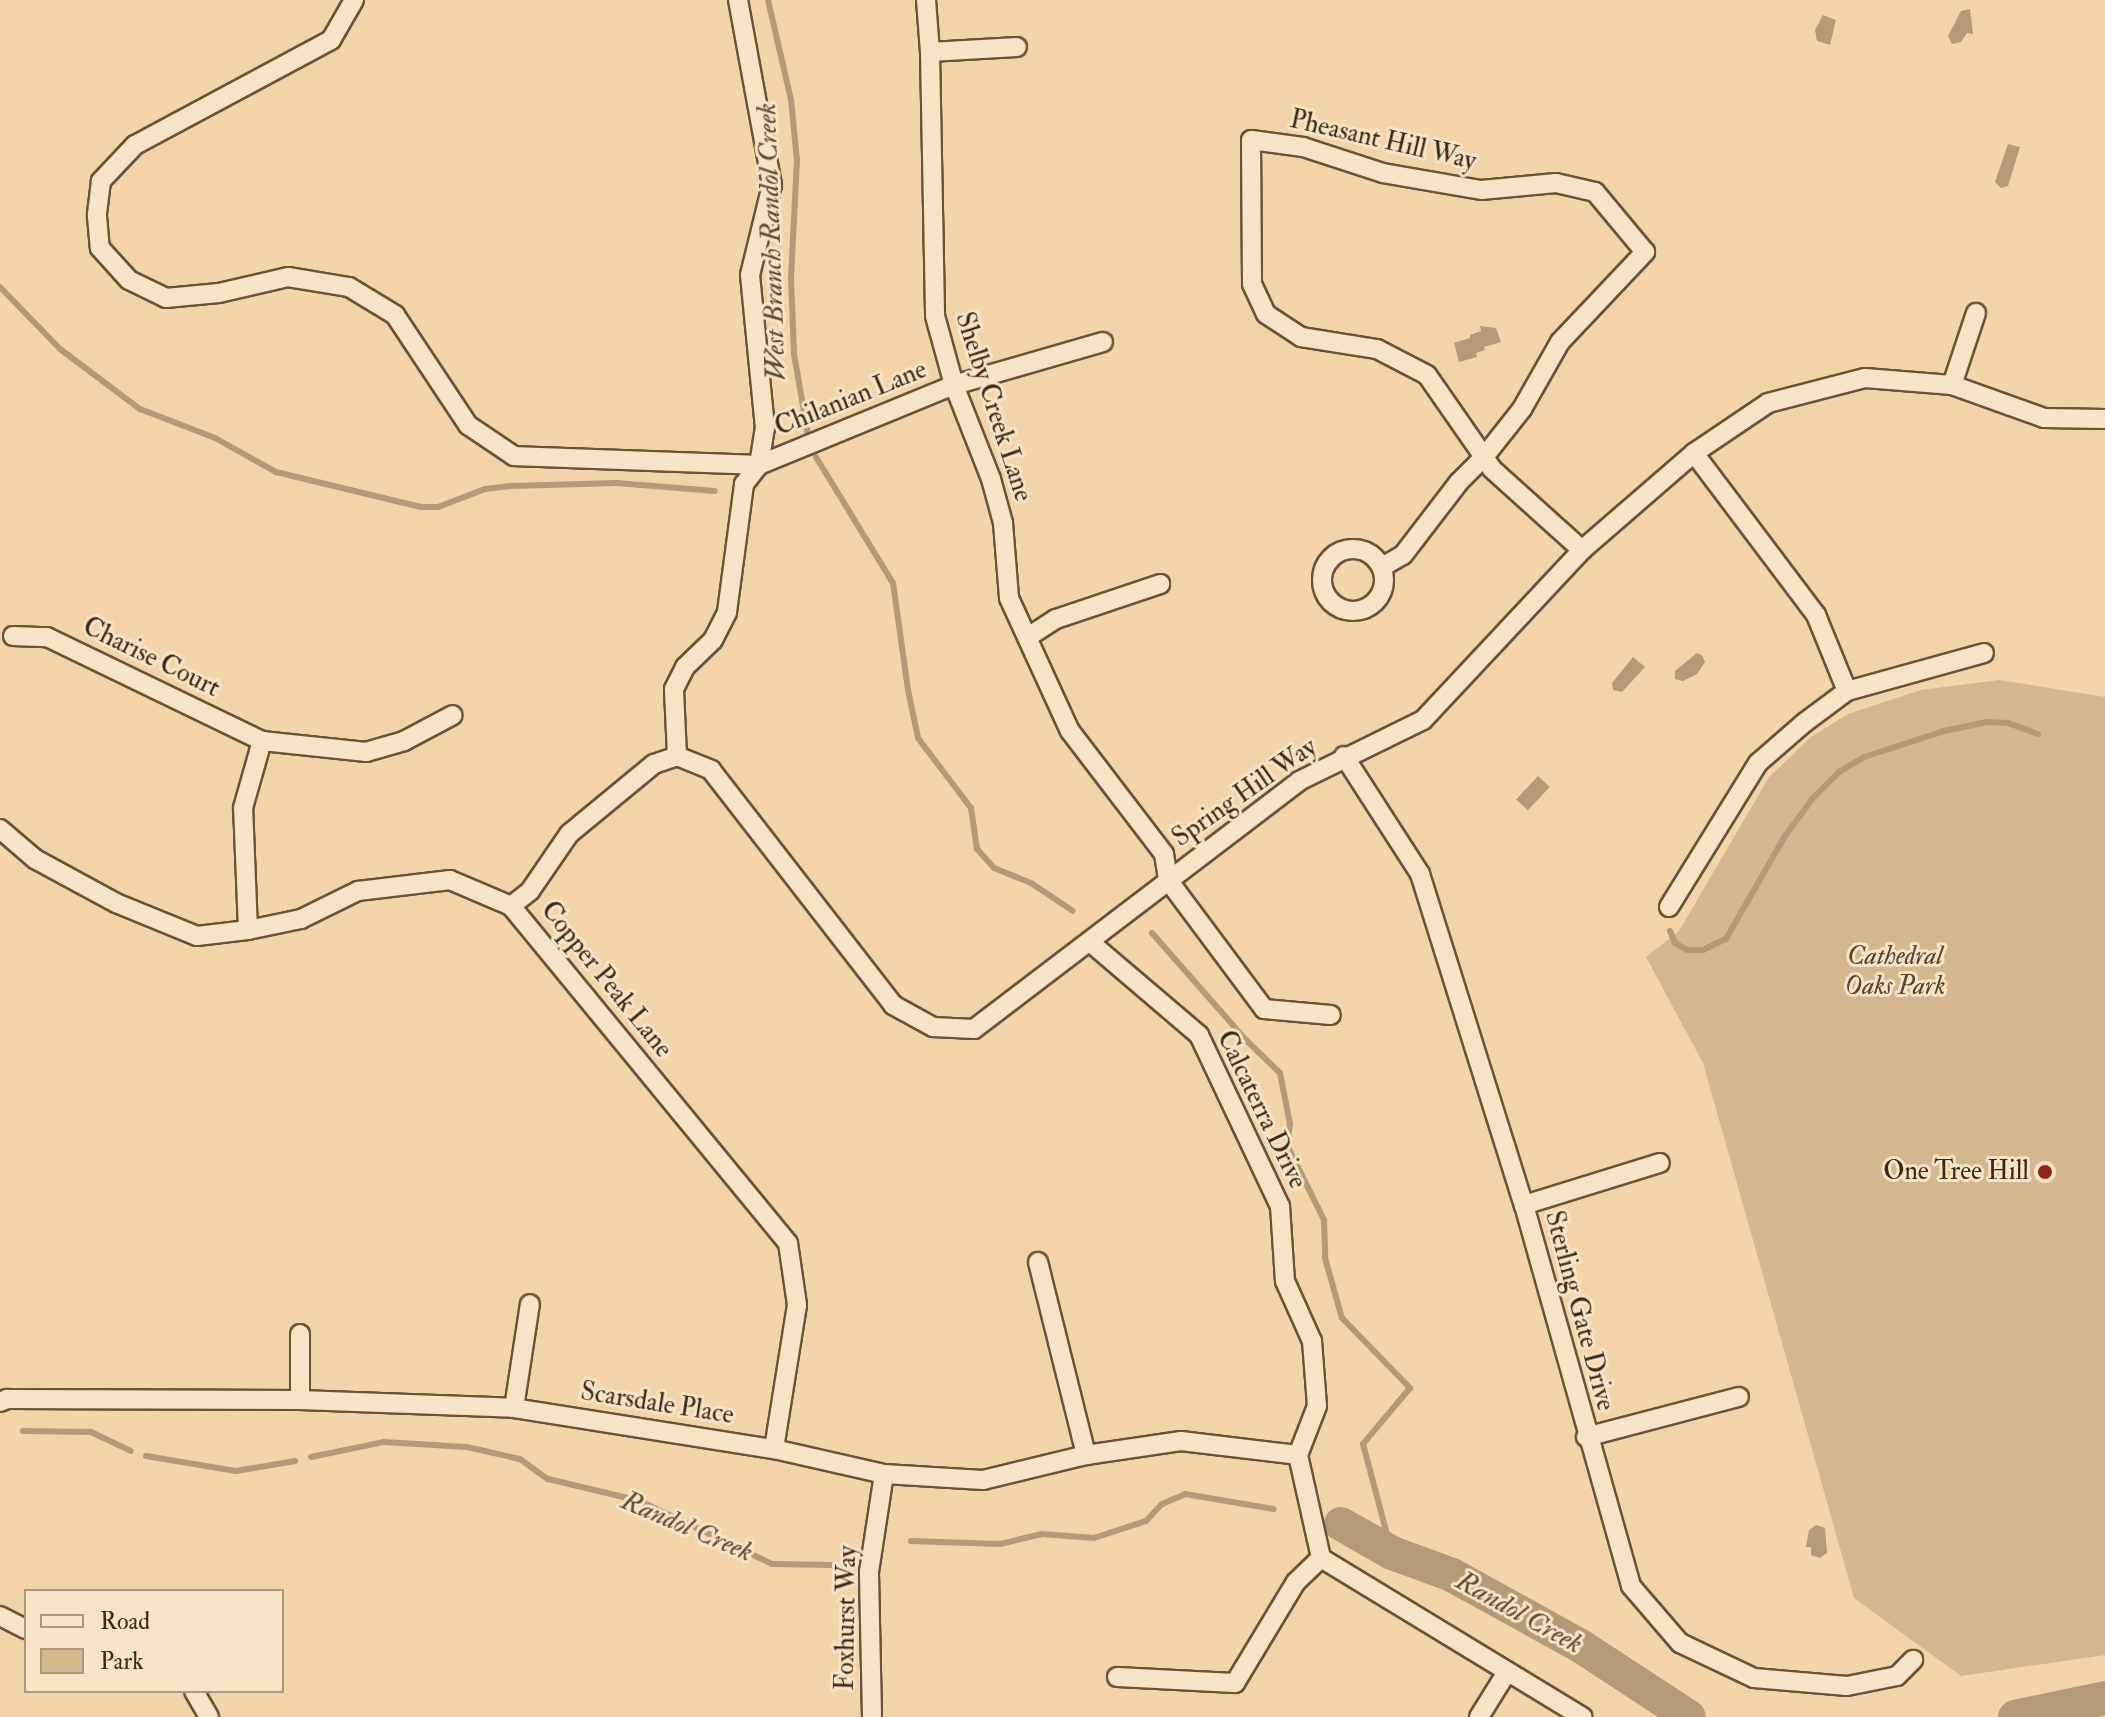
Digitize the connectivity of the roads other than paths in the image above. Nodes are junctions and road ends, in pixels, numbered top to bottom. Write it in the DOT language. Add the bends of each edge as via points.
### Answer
graph roads {
  1 [pos="354,0"];
  2 [pos="738,0"];
  3 [pos="926,0"];
  4 [pos="1017,47"];
  5 [pos="930,52"];
  6 [pos="1976,313"];
  7 [pos="1103,342"];
  8 [pos="954,385"];
  9 [pos="1952,385"];
  10 [pos="2105,419"];
  11 [pos="1694,453"];
  12 [pos="1484,457"];
  13 [pos="759,465"];
  14 [pos="1582,550"];
  15 [pos="1382,567"];
  16 [pos="1160,584"];
  17 [pos="13,636"];
  18 [pos="1028,637"];
  19 [pos="1984,653"];
  20 [pos="1847,691"];
  21 [pos="453,715"];
  22 [pos="262,741"];
  23 [pos="677,756"];
  24 [pos="1344,756"];
  25 [pos="0,829"];
  26 [pos="1168,880"];
  27 [pos="511,906"];
  28 [pos="1669,907"];
  29 [pos="248,930"];
  30 [pos="1091,943"];
  31 [pos="1331,1015"];
  32 [pos="1660,1163"];
  33 [pos="1524,1205"];
  34 [pos="1038,1262"];
  35 [pos="530,1304"];
  36 [pos="300,1334"];
  37 [pos="1739,1397"];
  38 [pos="300,1400"];
  39 [pos="0,1402"];
  40 [pos="514,1408"];
  41 [pos="1586,1437"];
  42 [pos="774,1449"];
  43 [pos="1086,1455"];
  44 [pos="1298,1455"];
  45 [pos="884,1474"];
  46 [pos="1321,1558"];
  47 [pos="0,1616"];
  48 [pos="24,1628"];
  49 [pos="1913,1660"];
  50 [pos="1507,1672"];
  51 [pos="1117,1677"];
  52 [pos="195,1693"];
  53 [pos="209,1717"];
  54 [pos="872,1717"];
  55 [pos="1479,1717"];
  56 [pos="1583,1717"];
  1 -- 13 [label="street" via="331,40 135,145 101,181 100,248 129,280 166,298 219,293 288,277 349,287 395,315 468,425 514,456"];
  2 -- 13 [label="street" via="772,185 750,275 765,428"];
  3 -- 5 [label="street, Shelby Creek Lane"];
  4 -- 5 [label="street"];
  5 -- 8 [label="street, Shelby Creek Lane" via="935,316"];
  6 -- 9 [label="street"];
  7 -- 8 [label="street, Chilanian Lane"];
  8 -- 13 [label="street, Chilanian Lane"];
  8 -- 18 [label="street, Shelby Creek Lane" via="991,479 1003,523 1009,598"];
  9 -- 10 [label="street, Spring Hill Way" via="2044,418"];
  9 -- 11 [label="street, Spring Hill Way" via="1865,378 1768,403"];
  11 -- 14 [label="street, Spring Hill Way"];
  11 -- 20 [label="street" via="1816,615"];
  12 -- 12 [label="street, Pheasant Hill Way" via="1522,409 1560,342 1645,252 1595,192 1556,183 1481,190 1383,173 1303,147 1251,140 1252,284 1266,314 1301,337 1377,349 1427,375"];
  12 -- 14 [label="street"];
  12 -- 15 [label="street" via="1403,555"];
  13 -- 23 [label="street" via="744,484 727,612 713,640 685,667 674,689"];
  14 -- 24 [label="street, Spring Hill Way" via="1423,720"];
  16 -- 18 [label="street" via="1056,619"];
  17 -- 22 [label="street, Charise Court" via="47,637"];
  18 -- 26 [label="street, Shelby Creek Lane" via="1070,731 1164,854"];
  19 -- 20 [label="street"];
  20 -- 28 [label="street" via="1758,763"];
  21 -- 22 [label="street, Charise Court" via="404,741 366,752"];
  22 -- 29 [label="street" via="243,808"];
  23 -- 27 [label="street" via="654,764 569,834 530,891"];
  23 -- 30 [label="street, Spring Hill Way" via="711,770 893,1005 933,1027 974,1029"];
  24 -- 26 [label="street, Spring Hill Way" via="1299,781"];
  24 -- 33 [label="street, Sterling Gate Drive" via="1420,874"];
  25 -- 29 [label="street, Copper Peak Lane" via="35,859 116,903 197,936"];
  26 -- 30 [label="street, Spring Hill Way"];
  26 -- 31 [label="street, Shelby Creek Lane" via="1264,1009"];
  27 -- 29 [label="street, Copper Peak Lane" via="450,880 358,891 301,919"];
  27 -- 42 [label="street, Copper Peak Lane" via="788,1243 797,1305"];
  30 -- 44 [label="street, Calcaterra Drive" via="1199,1035 1280,1206 1285,1281 1312,1341 1317,1406"];
  32 -- 33 [label="street"];
  33 -- 41 [label="street, Sterling Gate Drive"];
  34 -- 43 [label="street"];
  35 -- 40 [label="street"];
  36 -- 38 [label="street"];
  37 -- 41 [label="street"];
  38 -- 39 [label="street, Scarsdale Place"];
  38 -- 40 [label="street, Scarsdale Place"];
  40 -- 42 [label="street, Scarsdale Place"];
  41 -- 49 [label="street, Sterling Gate Drive" via="1631,1586 1680,1643 1754,1678 1847,1686 1897,1676"];
  42 -- 45 [label="street, Scarsdale Place"];
  43 -- 44 [label="street, Scarsdale Place" via="1181,1441"];
  43 -- 45 [label="street, Scarsdale Place" via="983,1480"];
  44 -- 46 [label="street"];
  45 -- 54 [label="street, Foxhurst Way" via="869,1572"];
  46 -- 50 [label="street"];
  46 -- 51 [label="street" via="1296,1582 1235,1683"];
  47 -- 48 [label="street"];
  50 -- 55 [label="street"];
  50 -- 56 [label="street"];
  52 -- 53 [label="street"];
}
